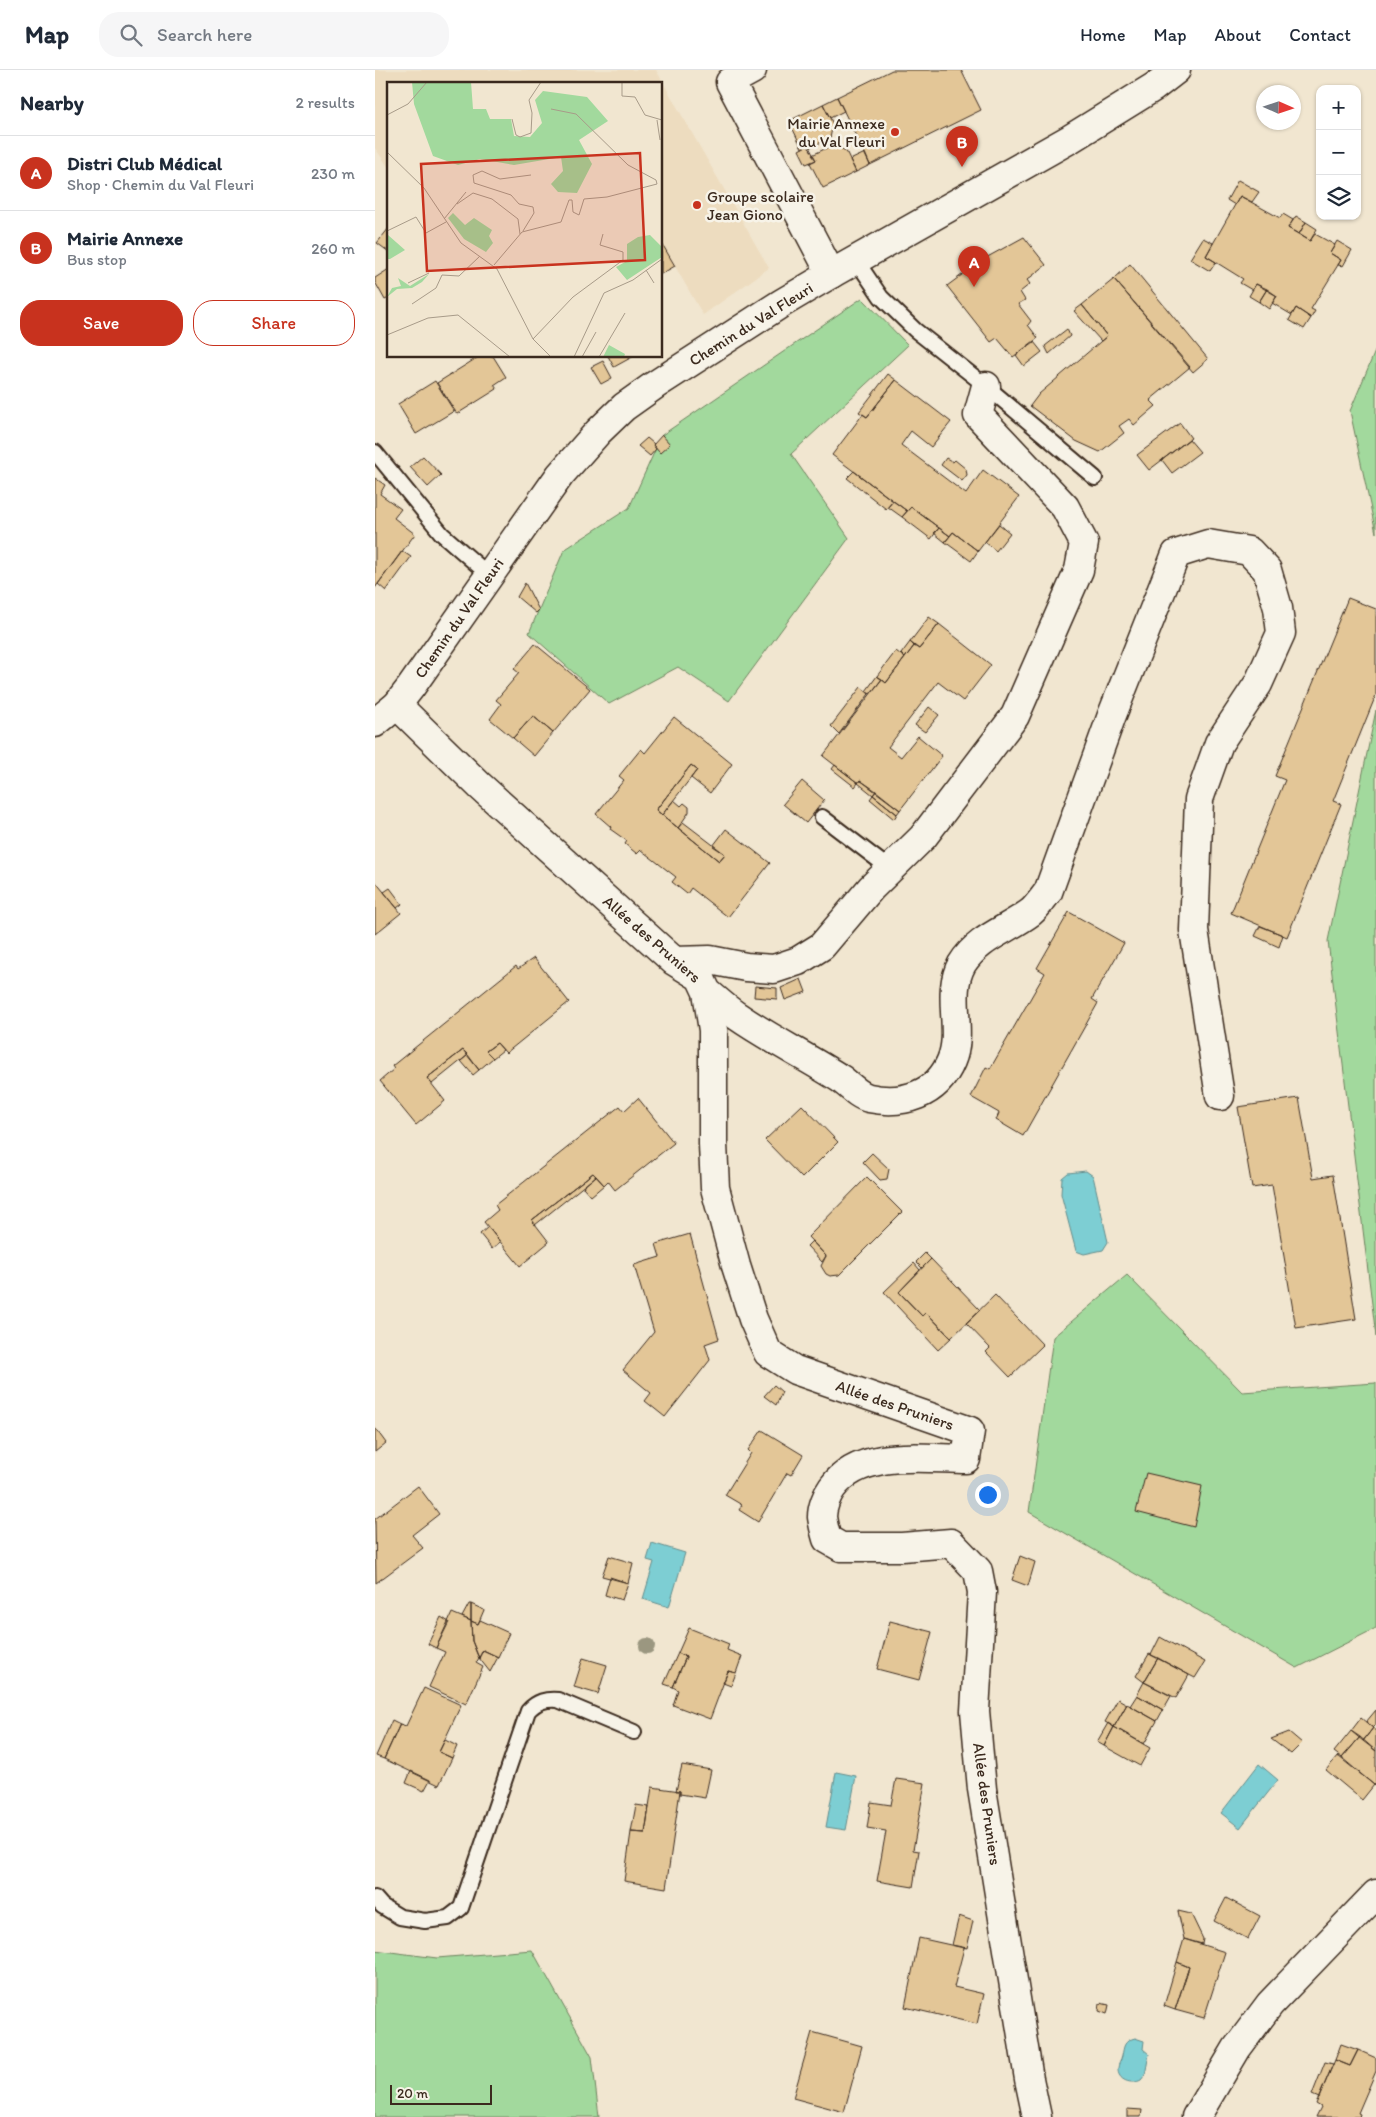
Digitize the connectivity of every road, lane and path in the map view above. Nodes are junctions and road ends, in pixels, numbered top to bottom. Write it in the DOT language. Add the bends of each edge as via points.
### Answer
graph roads {
  1 [pos="752,70"];
  2 [pos="1176,70"];
  3 [pos="856,260"];
  4 [pos="831,274"];
  5 [pos="986,386"];
  6 [pos="375,452"];
  7 [pos="1095,478"];
  8 [pos="490,576"];
  9 [pos="397,705"];
  10 [pos="375,723"];
  11 [pos="822,817"];
  12 [pos="890,869"];
  13 [pos="674,961"];
  14 [pos="707,992"];
  15 [pos="1221,1096"];
  16 [pos="634,1732"];
  17 [pos="1376,1894"];
  18 [pos="375,1898"];
  19 [pos="1037,2117"];
  20 [pos="1197,2117"];
  1 -- 4 [label="street" via="730,82"];
  2 -- 3 [label="street, Chemin du Val Fleuri" via="1070,139"];
  3 -- 4 [label="street, Chemin du Val Fleuri"];
  3 -- 5 [label="lane" via="881,297 900,317"];
  4 -- 8 [label="street, Chemin du Val Fleuri" via="624,407 560,475"];
  5 -- 7 [label="lane"];
  5 -- 12 [label="street" via="978,415 1065,507 1084,543 1079,570 1015,716 923,837"];
  6 -- 8 [label="lane" via="442,534"];
  8 -- 9 [label="street, Chemin du Val Fleuri"];
  9 -- 10 [label="street, Chemin du Val Fleuri"];
  9 -- 13 [label="street, Allée des Pruniers" via="480,786"];
  11 -- 12 [label="lane"];
  12 -- 13 [label="street" via="822,946 798,961 774,969 710,960"];
  13 -- 14 [label="street, Allée des Pruniers" via="700,977"];
  14 -- 15 [label="street" via="736,1016 867,1097 889,1100 912,1097 941,1080 957,1042 955,982 961,966 972,950 1032,911 1048,892 1112,715 1176,554 1208,544 1249,551 1267,570 1281,633 1258,684 1219,743 1199,799 1194,930"];
  14 -- 19 [label="street, Allée des Pruniers" via="713,1030 715,1188 753,1319 768,1353 795,1370 970,1431 966,1459 901,1459 876,1461 853,1468 827,1495 822,1516 827,1539 841,1547 951,1543 978,1571 982,1592 975,1711 982,1789"];
  16 -- 18 [label="lane" via="558,1700 535,1703 529,1711 461,1908 448,1918 425,1921 401,1917"];
  17 -- 20 [label="street" via="1270,2004 1237,2048"];
}
